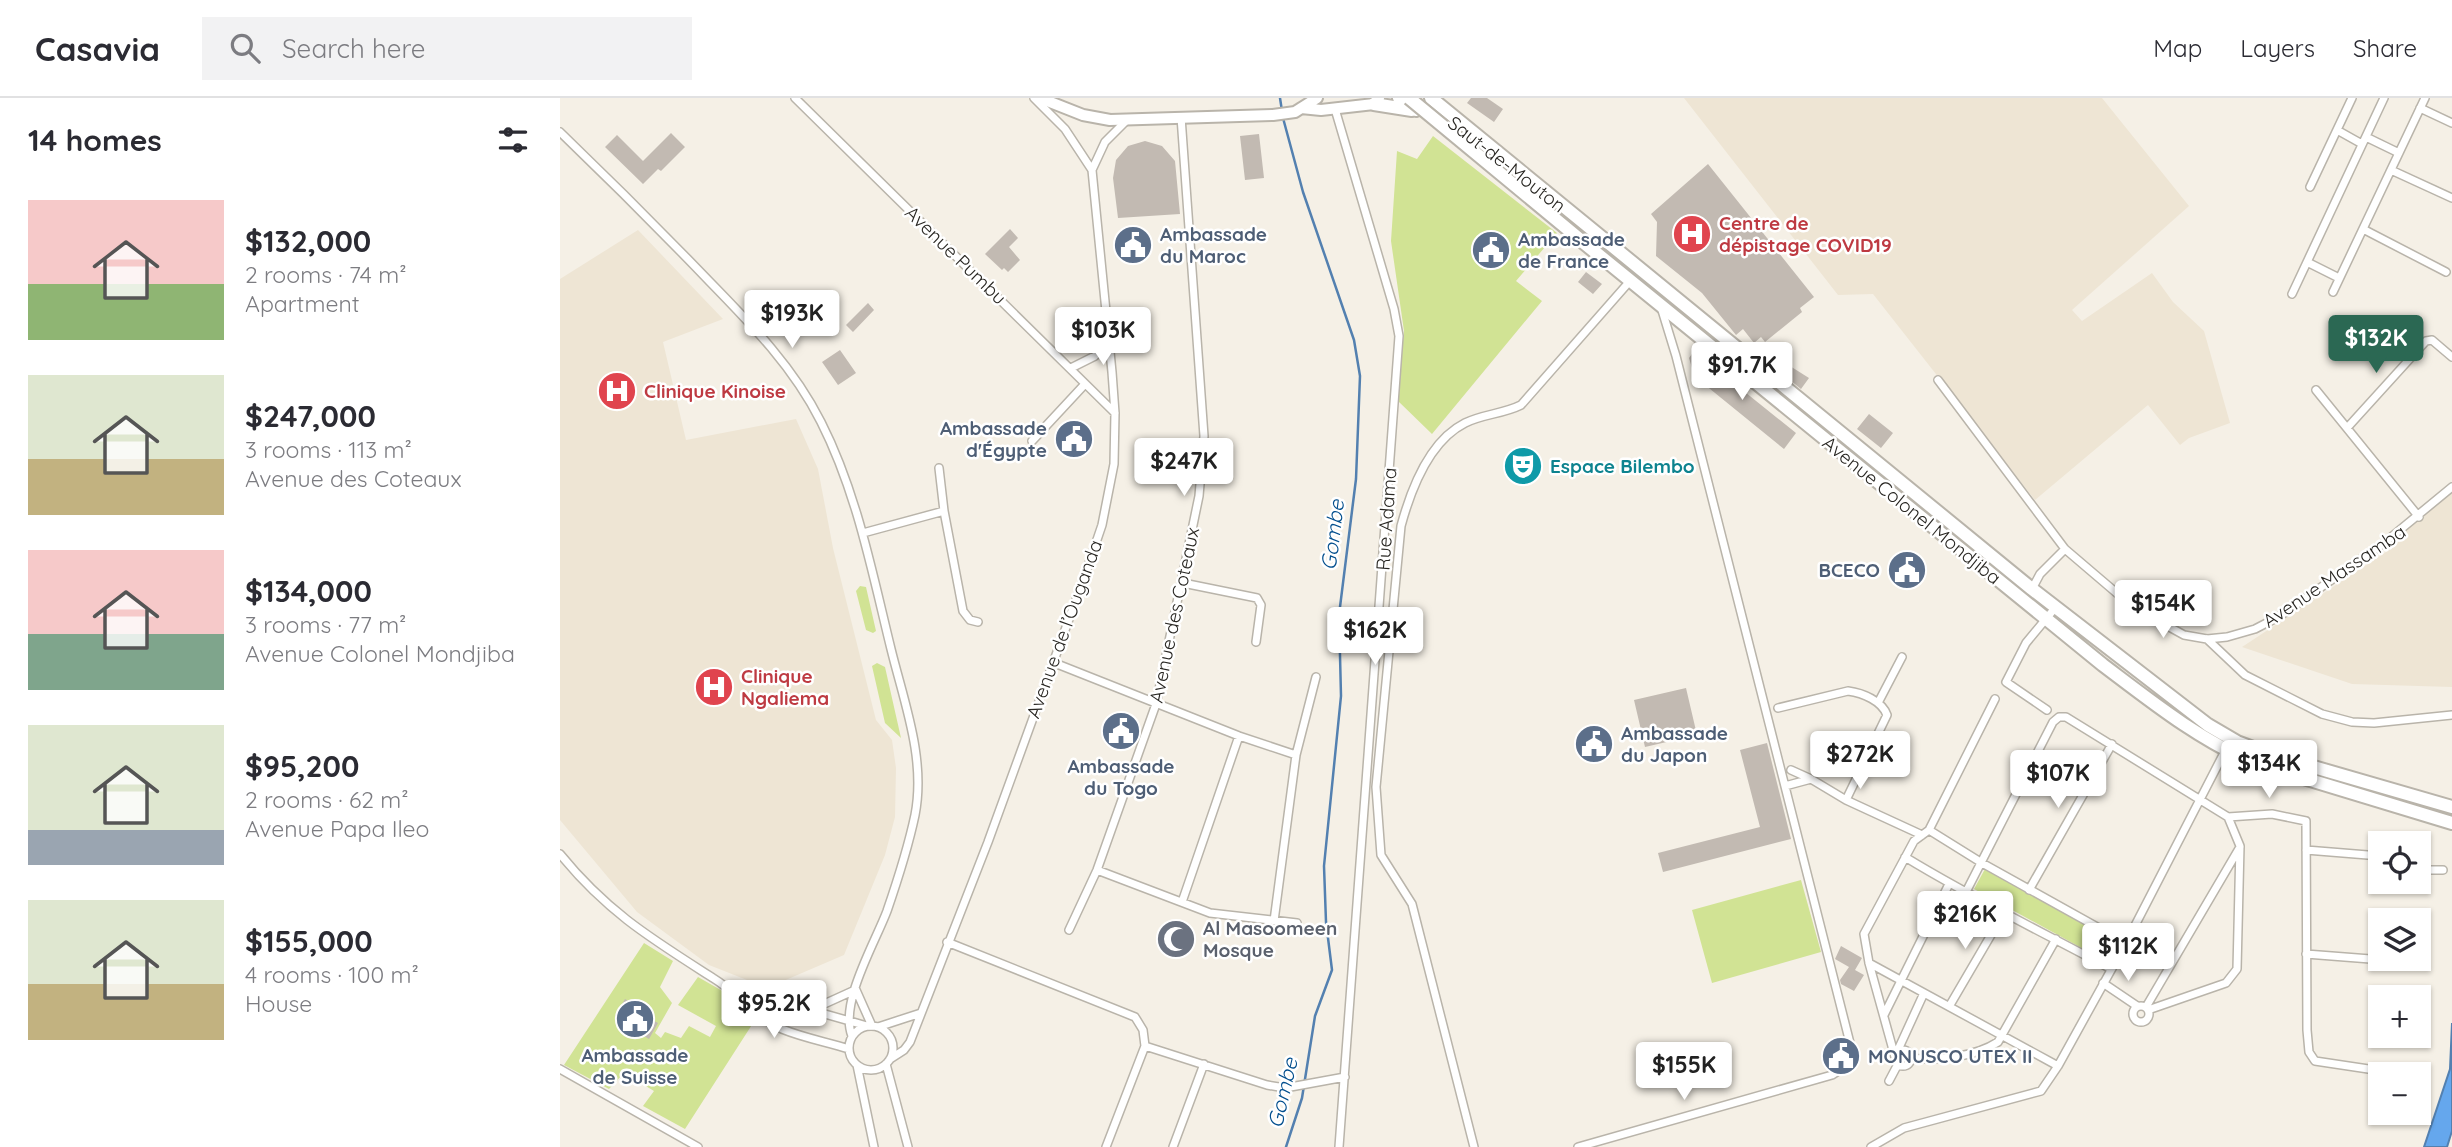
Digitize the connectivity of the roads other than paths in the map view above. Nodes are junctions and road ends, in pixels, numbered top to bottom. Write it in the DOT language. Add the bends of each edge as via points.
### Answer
graph roads {
  1 [pos="796,98"];
  2 [pos="1034,98"];
  3 [pos="1040,98"];
  4 [pos="1317,98"];
  5 [pos="1423,98"];
  6 [pos="1431,98"];
  7 [pos="2352,98"];
  8 [pos="2384,98"];
  9 [pos="2425,98"];
  10 [pos="1405,99"];
  11 [pos="1376,101"];
  12 [pos="2420,108"];
  13 [pos="1335,109"];
  14 [pos="1298,110"];
  15 [pos="1419,111"];
  16 [pos="1181,117"];
  17 [pos="1127,120"];
  18 [pos="2452,123"];
  19 [pos="2337,130"];
  20 [pos="560,132"];
  21 [pos="2364,140"];
  22 [pos="2399,153"];
  23 [pos="1092,170"];
  24 [pos="2391,170"];
  25 [pos="2311,187"];
  26 [pos="2452,198"];
  27 [pos="2362,229"];
  28 [pos="1591,230"];
  29 [pos="1582,241"];
  30 [pos="2307,262"];
  31 [pos="2446,272"];
  32 [pos="2339,278"];
  33 [pos="1630,281"];
  34 [pos="2333,292"];
  35 [pos="2292,294"];
  36 [pos="1671,295"];
  37 [pos="1661,306"];
  38 [pos="1110,337"];
  39 [pos="2452,357"];
  40 [pos="1071,368"];
  41 [pos="1938,380"];
  42 [pos="1086,384"];
  43 [pos="2316,390"];
  44 [pos="1115,412"];
  45 [pos="2347,428"];
  46 [pos="1032,440"];
  47 [pos="939,468"];
  48 [pos="2452,487"];
  49 [pos="944,511"];
  50 [pos="2419,517"];
  51 [pos="1961,530"];
  52 [pos="863,533"];
  53 [pos="1952,542"];
  54 [pos="2065,549"];
  55 [pos="1182,583"];
  56 [pos="2032,589"];
  57 [pos="2055,608"];
  58 [pos="2047,619"];
  59 [pos="978,622"];
  60 [pos="2207,639"];
  61 [pos="1256,642"];
  62 [pos="1902,657"];
  63 [pos="1052,662"];
  64 [pos="1316,677"];
  65 [pos="1994,699"];
  66 [pos="1878,703"];
  67 [pos="1156,704"];
  68 [pos="1778,708"];
  69 [pos="2047,710"];
  70 [pos="2452,715"];
  71 [pos="1239,736"];
  72 [pos="2112,744"];
  73 [pos="2225,751"];
  74 [pos="1296,755"];
  75 [pos="1791,770"];
  76 [pos="1811,779"];
  77 [pos="1785,786"];
  78 [pos="1846,800"];
  79 [pos="2199,800"];
  80 [pos="2452,807"];
  81 [pos="2228,817"];
  82 [pos="2452,823"];
  83 [pos="1925,833"];
  84 [pos="2240,846"];
  85 [pos="2306,850"];
  86 [pos="560,854"];
  87 [pos="2368,855"];
  88 [pos="1905,858"];
  89 [pos="1982,863"];
  90 [pos="1097,870"];
  91 [pos="2431,870"];
  92 [pos="2443,870"];
  93 [pos="1949,884"];
  94 [pos="2029,890"];
  95 [pos="1966,892"];
  96 [pos="1182,902"];
  97 [pos="2005,911"];
  98 [pos="1274,921"];
  99 [pos="1297,923"];
  100 [pos="1069,930"];
  101 [pos="2056,939"];
  102 [pos="947,942"];
  103 [pos="2126,943"];
  104 [pos="2306,954"];
  105 [pos="2368,959"];
  106 [pos="1869,963"];
  107 [pos="2111,969"];
  108 [pos="1901,979"];
  109 [pos="2103,983"];
  110 [pos="724,985"];
  111 [pos="855,990"];
  112 [pos="1924,993"];
  113 [pos="1950,1004"];
  114 [pos="2137,1006"];
  115 [pos="2147,1009"];
  116 [pos="811,1010"];
  117 [pos="920,1013"];
  118 [pos="1884,1015"];
  119 [pos="849,1020"];
  120 [pos="872,1026"];
  121 [pos="2003,1034"];
  122 [pos="852,1036"];
  123 [pos="1145,1046"];
  124 [pos="849,1049"];
  125 [pos="1897,1058"];
  126 [pos="1910,1058"];
  127 [pos="888,1061"];
  128 [pos="857,1064"];
  129 [pos="1204,1064"];
  130 [pos="2059,1066"];
  131 [pos="560,1069"];
  132 [pos="2368,1069"];
  133 [pos="1345,1077"];
  134 [pos="1889,1081"];
  135 [pos="698,1147"];
  136 [pos="874,1147"];
  137 [pos="907,1147"];
  138 [pos="1106,1147"];
  139 [pos="1174,1147"];
  140 [pos="1339,1147"];
  141 [pos="1475,1147"];
  142 [pos="1578,1147"];
  143 [pos="1871,1147"];
  1 -- 40 [label="street, Avenue Pumbu"];
  2 -- 23 [label="street, Avenue de l’Ouganda" via="1065,129"];
  3 -- 17 [label="main road" via="1083,115"];
  4 -- 14 [label="main road"];
  5 -- 28 [label="main road, Saut-de-Mouton"];
  6 -- 28 [label="main road, Avenue Colonel Mondjiba"];
  7 -- 19 [label="street"];
  8 -- 21 [label="street"];
  9 -- 12 [label="street"];
  10 -- 15 [label="main road, Avenue Colonel Mondjiba"];
  10 -- 29 [label="main road, Saut-de-Mouton, bridge"];
  11 -- 13 [label="main road"];
  11 -- 15 [label="main road"];
  12 -- 18 [label="street"];
  12 -- 22 [label="street"];
  13 -- 14 [label="main road"];
  13 -- 133 [label="street, Rue Adama" via="1399,336"];
  14 -- 16 [label="main road"];
  15 -- 29 [label="main road, Avenue Colonel Mondjiba"];
  16 -- 17 [label="main road"];
  16 -- 55 [label="street, Avenue des Coteaux" via="1204,436 1199,496"];
  17 -- 23 [label="street" via="1105,142"];
  19 -- 21 [label="street"];
  19 -- 25 [label="street"];
  20 -- 52 [label="street" via="656,225 780,357 832,444"];
  21 -- 22 [label="street"];
  21 -- 30 [label="street"];
  22 -- 24 [label="street"];
  23 -- 38 [label="street, Avenue de l’Ouganda"];
  24 -- 26 [label="street"];
  24 -- 27 [label="street"];
  27 -- 31 [label="street"];
  27 -- 32 [label="street"];
  28 -- 36 [label="main road, Avenue Colonel Mondjiba"];
  29 -- 33 [label="main road, Avenue Colonel Mondjiba"];
  30 -- 32 [label="street"];
  30 -- 35 [label="street"];
  32 -- 34 [label="street"];
  33 -- 37 [label="main road, Avenue Colonel Mondjiba"];
  33 -- 141 [label="street" via="1521,405 1465,423 1438,445 1409,497 1401,526 1376,787 1378,843 1388,869 1412,904"];
  36 -- 37 [label="main road"];
  36 -- 51 [label="main road, Avenue Colonel Mondjiba"];
  37 -- 53 [label="main road, Avenue Colonel Mondjiba"];
  37 -- 77 [label="street"];
  38 -- 40 [label="street" via="1095,356"];
  38 -- 44 [label="street, Avenue de l’Ouganda"];
  39 -- 45 [label="street" via="2432,340 2426,341"];
  40 -- 42 [label="street, Avenue Pumbu"];
  41 -- 54 [label="street, Avenue Massamba"];
  42 -- 44 [label="street, Avenue Pumbu"];
  42 -- 46 [label="street"];
  43 -- 45 [label="street"];
  44 -- 63 [label="street, Avenue de l’Ouganda" via="1114,464 1102,525"];
  45 -- 50 [label="street"];
  47 -- 49 [label="street"];
  48 -- 50 [label="street, Avenue Massamba"];
  49 -- 52 [label="street"];
  49 -- 59 [label="street" via="963,611"];
  50 -- 60 [label="street, Avenue Massamba" via="2280,616 2255,629"];
  51 -- 53 [label="main road"];
  51 -- 56 [label="main road, Avenue Colonel Mondjiba"];
  52 -- 111 [label="street" via="917,765 916,806 907,852"];
  53 -- 58 [label="main road, Avenue Colonel Mondjiba"];
  54 -- 56 [label="street"];
  54 -- 60 [label="street, Avenue Massamba" via="2133,607 2184,635"];
  55 -- 61 [label="street" via="1257,598 1261,604"];
  55 -- 67 [label="street, Avenue des Coteaux"];
  56 -- 57 [label="main road, Avenue Colonel Mondjiba"];
  57 -- 58 [label="street"];
  57 -- 80 [label="main road, Avenue Colonel Mondjiba" via="2155,687 2237,742"];
  58 -- 69 [label="street" via="2026,643 2006,682"];
  58 -- 73 [label="main road, Avenue Colonel Mondjiba" via="2186,728"];
  60 -- 70 [label="street" via="2245,675 2322,714 2374,723"];
  62 -- 66 [label="street"];
  63 -- 67 [label="street"];
  63 -- 102 [label="street, Avenue de l’Ouganda"];
  64 -- 74 [label="street"];
  65 -- 83 [label="street"];
  66 -- 68 [label="street" via="1848,691"];
  66 -- 78 [label="street" via="1887,715"];
  67 -- 71 [label="street"];
  67 -- 90 [label="street, Avenue des Coteaux"];
  71 -- 74 [label="street"];
  71 -- 96 [label="street"];
  72 -- 79 [label="street"];
  72 -- 89 [label="street" via="2066,717 2053,722"];
  72 -- 94 [label="street"];
  73 -- 79 [label="street"];
  73 -- 82 [label="main road, Avenue Colonel Mondjiba"];
  74 -- 98 [label="street"];
  75 -- 76 [label="street"];
  76 -- 77 [label="street"];
  76 -- 78 [label="street"];
  77 -- 142 [label="street" via="1852,1051 1849,1064 1832,1075"];
  78 -- 83 [label="street"];
  79 -- 81 [label="street"];
  79 -- 103 [label="street"];
  81 -- 84 [label="street"];
  81 -- 85 [label="street" via="2272,814 2306,821"];
  83 -- 88 [label="street" via="1914,841"];
  83 -- 89 [label="street"];
  84 -- 115 [label="street"];
  84 -- 115 [label="street" via="2237,969 2226,983"];
  85 -- 87 [label="street"];
  85 -- 104 [label="street"];
  86 -- 110 [label="street" via="614,912"];
  88 -- 93 [label="street"];
  88 -- 106 [label="street" via="1864,934"];
  89 -- 94 [label="street"];
  89 -- 95 [label="street"];
  90 -- 96 [label="street"];
  90 -- 100 [label="street, Avenue des Coteaux"];
  91 -- 92 [label="street"];
  93 -- 95 [label="street"];
  93 -- 108 [label="street"];
  94 -- 103 [label="street"];
  95 -- 97 [label="street"];
  96 -- 98 [label="street" via="1233,918"];
  97 -- 101 [label="street"];
  97 -- 113 [label="street"];
  98 -- 99 [label="street"];
  101 -- 107 [label="street"];
  101 -- 121 [label="street"];
  102 -- 117 [label="street, Avenue de l’Ouganda"];
  102 -- 123 [label="street" via="1135,1017"];
  103 -- 107 [label="street"];
  104 -- 105 [label="street"];
  104 -- 132 [label="street" via="2309,1052 2315,1061"];
  106 -- 108 [label="street"];
  106 -- 118 [label="street"];
  107 -- 109 [label="street"];
  108 -- 112 [label="street"];
  108 -- 118 [label="street"];
  109 -- 114 [label="street"];
  109 -- 130 [label="street"];
  110 -- 116 [label="street"];
  110 -- 124 [label="street" via="782,1029"];
  111 -- 116 [label="street"];
  111 -- 119 [label="street"];
  111 -- 120 [label="street"];
  112 -- 113 [label="street"];
  112 -- 125 [label="street"];
  113 -- 121 [label="street"];
  114 -- 115 [label="street"];
  114 -- 115 [label="street" via="2132,1016 2137,1021 2147,1020"];
  116 -- 119 [label="street"];
  117 -- 120 [label="street"];
  117 -- 127 [label="street, Avenue de l’Ouganda" via="910,1042"];
  118 -- 125 [label="street"];
  119 -- 120 [label="street"];
  119 -- 122 [label="street"];
  120 -- 122 [label="street"];
  120 -- 127 [label="street" via="892,1040"];
  121 -- 126 [label="street" via="1989,1047 1936,1059"];
  121 -- 130 [label="street"];
  122 -- 124 [label="street"];
  123 -- 129 [label="street"];
  123 -- 138 [label="street"];
  124 -- 128 [label="street"];
  125 -- 126 [label="street" via="1907,1065"];
  125 -- 126 [label="street" via="1904,1050"];
  125 -- 134 [label="street"];
  127 -- 128 [label="street" via="872,1070"];
  127 -- 137 [label="street"];
  128 -- 136 [label="street"];
  129 -- 133 [label="street" via="1285,1088"];
  129 -- 139 [label="street"];
  130 -- 143 [label="street" via="2041,1091 2031,1096 1904,1128"];
  131 -- 135 [label="street"];
  133 -- 140 [label="street, Rue Adama"];
}
